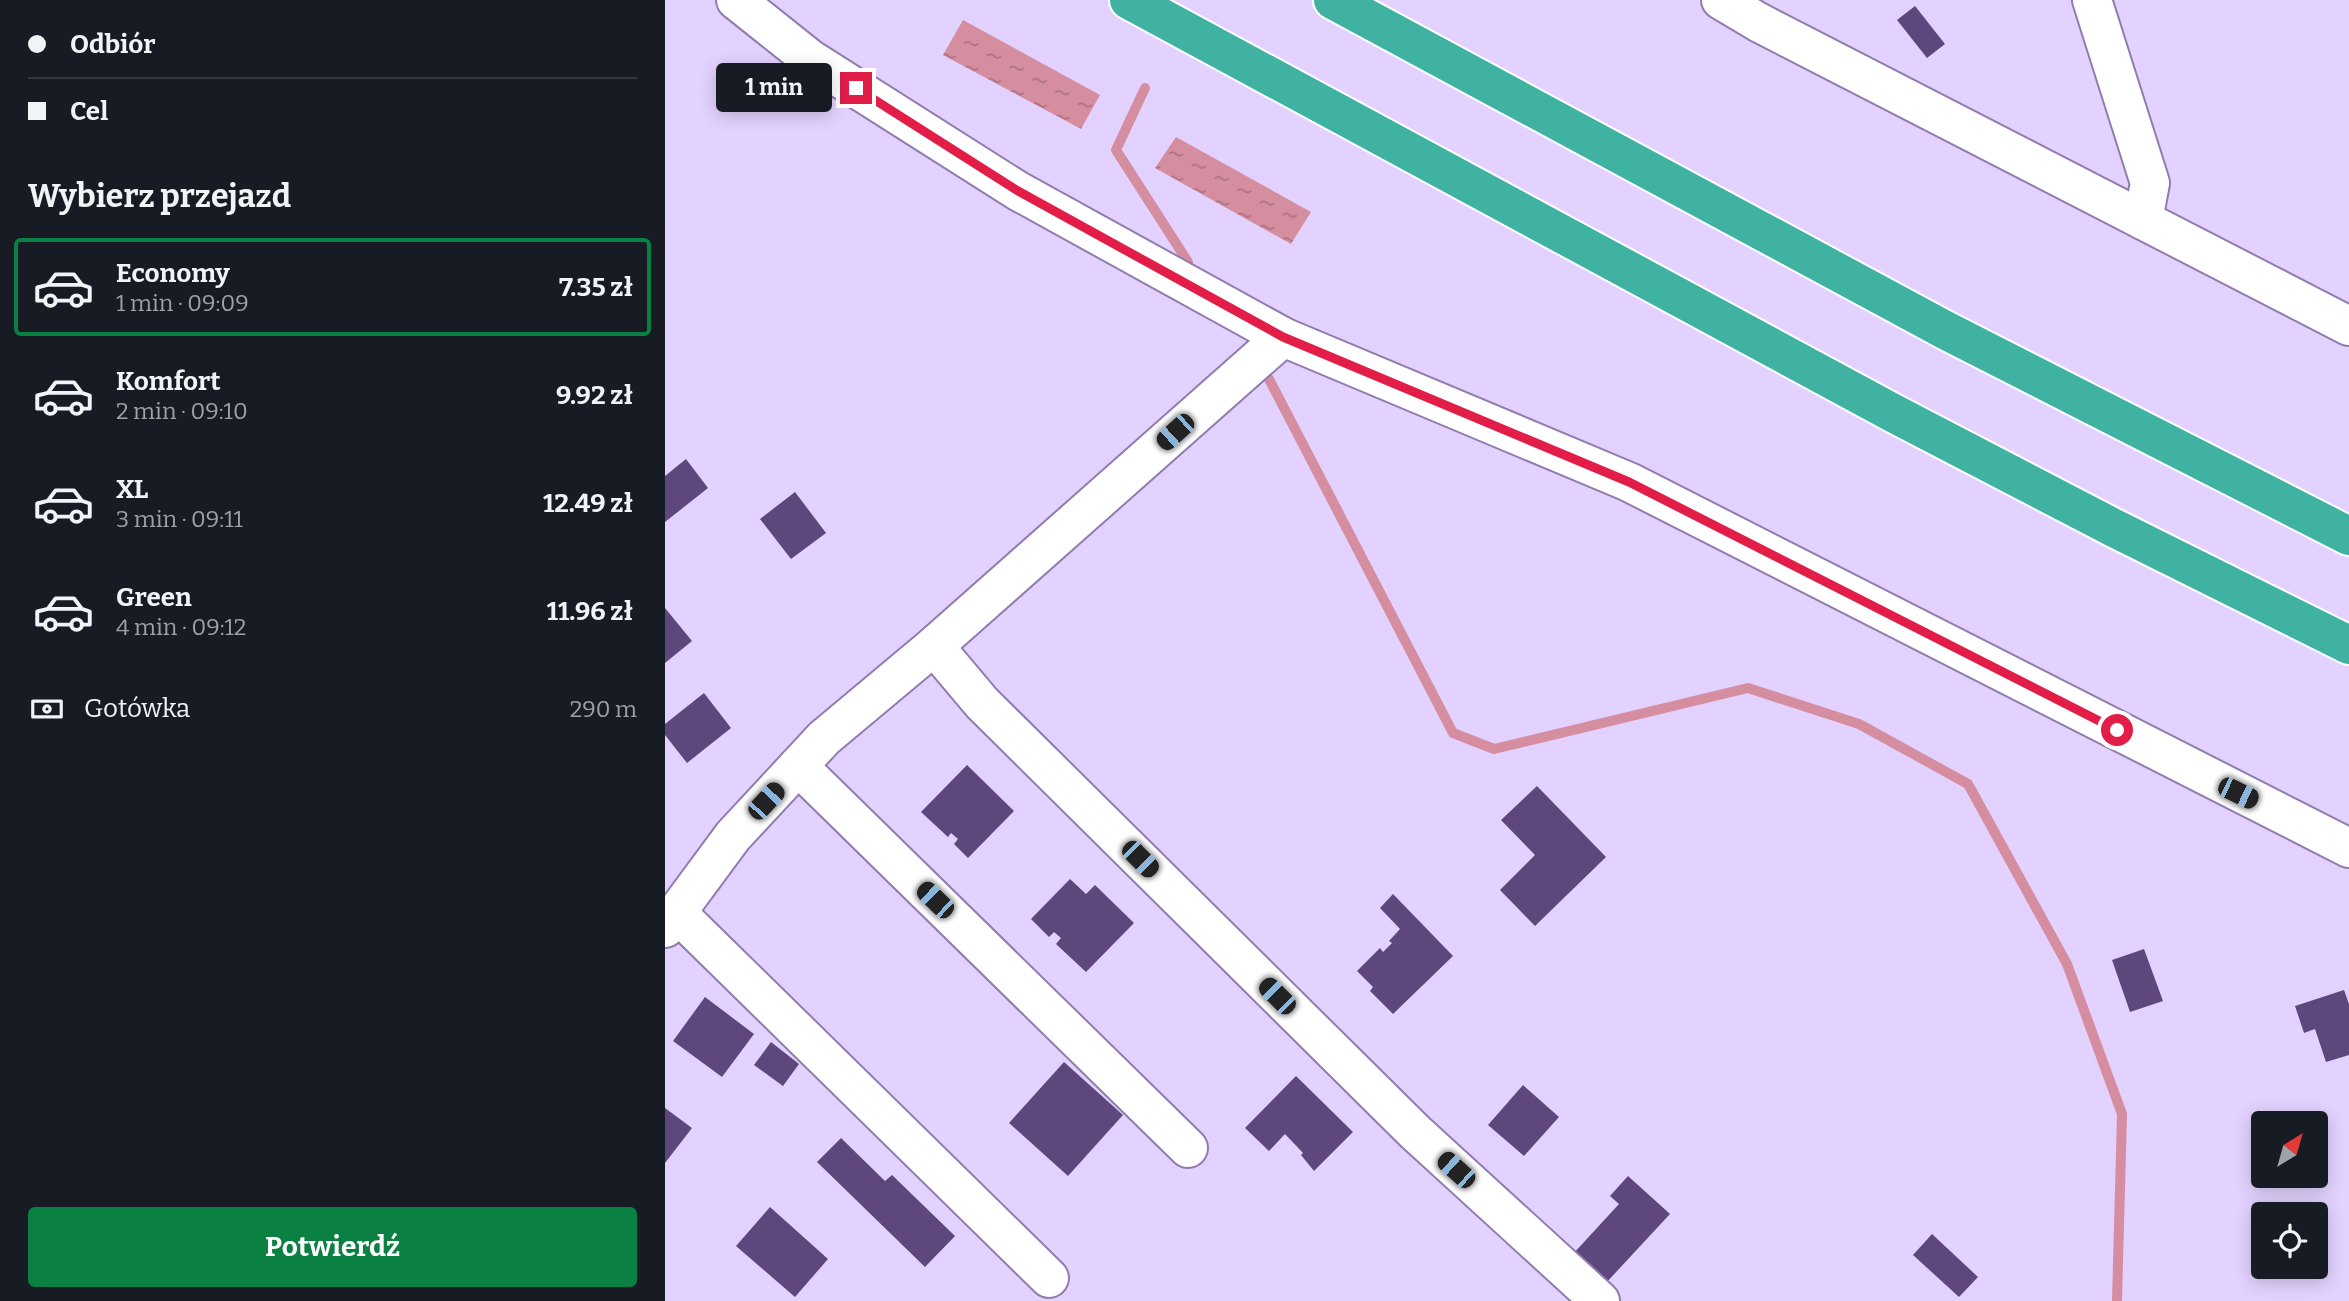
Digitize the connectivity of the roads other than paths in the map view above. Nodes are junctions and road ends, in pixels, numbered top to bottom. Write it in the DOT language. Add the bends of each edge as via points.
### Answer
graph roads {
  1 [pos="736,0"];
  2 [pos="1129,0"];
  3 [pos="1333,0"];
  4 [pos="1721,0"];
  5 [pos="2092,0"];
  6 [pos="2143,220"];
  7 [pos="2349,326"];
  8 [pos="1283,337"];
  9 [pos="2349,536"];
  10 [pos="2349,645"];
  11 [pos="934,646"];
  12 [pos="799,766"];
  13 [pos="2349,848"];
  14 [pos="671,921"];
  15 [pos="1188,1148"];
  16 [pos="1049,1278"];
  17 [pos="1600,1301"];
  1 -- 8 [label="street" via="810,59 1018,191"];
  2 -- 10 [label="highway" via="1904,419"];
  3 -- 9 [label="highway" via="1968,342"];
  4 -- 6 [label="street"];
  5 -- 6 [label="street" via="2150,183"];
  6 -- 7 [label="street"];
  8 -- 11 [label="street"];
  8 -- 13 [label="street" via="1629,482"];
  11 -- 12 [label="street" via="824,738"];
  11 -- 17 [label="street" via="982,703 1415,1132"];
  12 -- 14 [label="street" via="733,836"];
  12 -- 15 [label="street"];
  14 -- 16 [label="street"];
}
